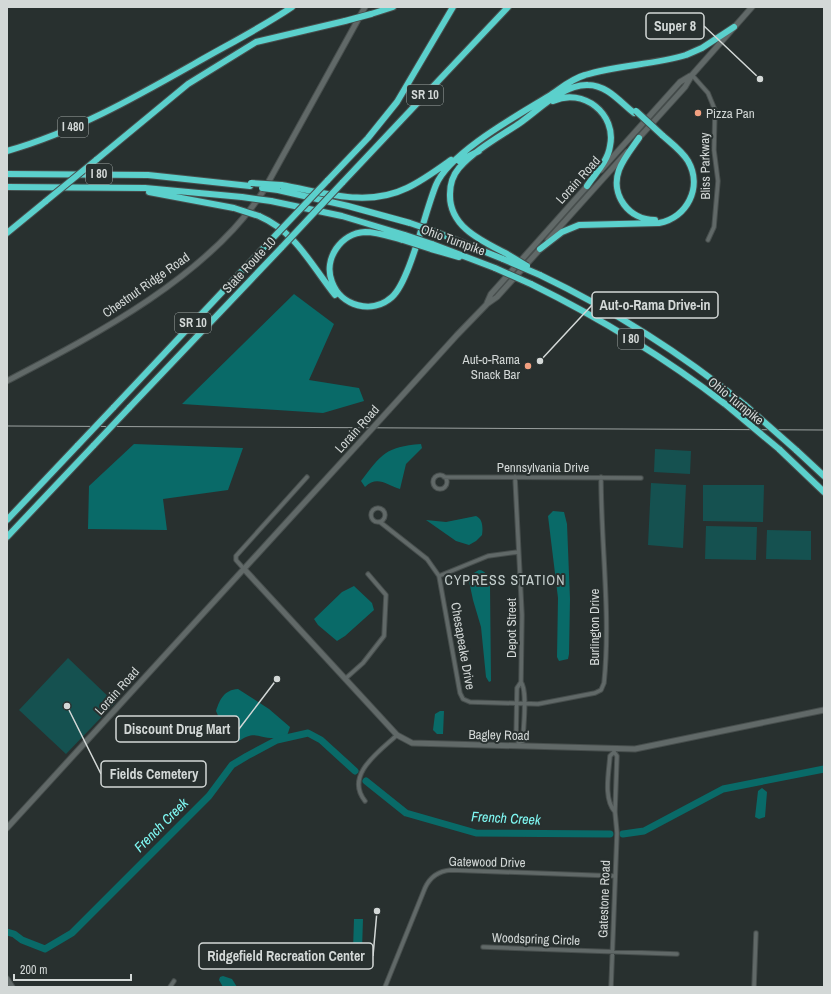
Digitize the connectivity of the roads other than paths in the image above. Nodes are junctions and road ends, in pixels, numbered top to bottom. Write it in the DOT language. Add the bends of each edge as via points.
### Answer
graph roads {
  1 [pos="292,7"];
  2 [pos="365,7"];
  3 [pos="393,7"];
  4 [pos="453,7"];
  5 [pos="508,7"];
  6 [pos="752,7"];
  7 [pos="734,27"];
  8 [pos="692,75"];
  9 [pos="557,91"];
  10 [pos="541,108"];
  11 [pos="635,112"];
  12 [pos="661,136"];
  13 [pos="639,138"];
  14 [pos="469,149"];
  15 [pos="7,151"];
  16 [pos="479,151"];
  17 [pos="7,174"];
  18 [pos="587,186"];
  19 [pos="7,187"];
  20 [pos="132,188"];
  21 [pos="279,188"];
  22 [pos="546,232"];
  23 [pos="7,233"];
  24 [pos="551,237"];
  25 [pos="404,238"];
  26 [pos="708,240"];
  27 [pos="540,249"];
  28 [pos="505,256"];
  29 [pos="487,304"];
  30 [pos="7,381"];
  31 [pos="824,476"];
  32 [pos="307,477"];
  33 [pos="444,477"];
  34 [pos="515,477"];
  35 [pos="601,477"];
  36 [pos="641,478"];
  37 [pos="824,492"];
  38 [pos="7,520"];
  39 [pos="380,522"];
  40 [pos="7,537"];
  41 [pos="518,552"];
  42 [pos="244,569"];
  43 [pos="368,574"];
  44 [pos="439,576"];
  45 [pos="345,679"];
  46 [pos="521,682"];
  47 [pos="516,703"];
  48 [pos="524,704"];
  49 [pos="824,710"];
  50 [pos="397,735"];
  51 [pos="519,744"];
  52 [pos="614,750"];
  53 [pos="365,801"];
  54 [pos="615,812"];
  55 [pos="7,828"];
  56 [pos="615,876"];
  57 [pos="756,933"];
  58 [pos="483,947"];
  59 [pos="612,951"];
  60 [pos="677,954"];
  61 [pos="7,979"];
  62 [pos="174,981"];
  63 [pos="12,987"];
  64 [pos="170,987"];
  65 [pos="385,987"];
  66 [pos="611,987"];
  67 [pos="754,987"];
  1 -- 15 [label="highway, I 480" via="96,117 47,138"];
  2 -- 30 [label="street, Chestnut Ridge Road" via="264,190 228,233 179,279 85,340"];
  3 -- 23 [label="highway, bridge" via="345,22 256,42 188,84"];
  4 -- 38 [label="highway, State Route 10 / SR 10, bridge" via="394,106 368,138"];
  5 -- 40 [label="highway, State Route 10 / SR 10, bridge"];
  6 -- 7 [label="street, Lorain Road"];
  7 -- 8 [label="street, Lorain Road"];
  7 -- 9 [label="highway" via="702,48 686,55 586,74"];
  8 -- 13 [label="street, Lorain Road" via="685,87"];
  8 -- 18 [label="street, Lorain Road" via="680,82"];
  8 -- 26 [label="street, Bliss Parkway" via="708,93 715,110 714,150 718,181 714,227"];
  9 -- 11 [label="highway" via="578,82 595,82 611,89"];
  9 -- 14 [label="highway"];
  10 -- 11 [label="highway" via="568,90 587,85 606,90"];
  10 -- 16 [label="highway"];
  10 -- 18 [label="highway" via="559,99 579,98 593,104 606,119 611,136 610,150"];
  11 -- 12 [label="highway, bridge"];
  12 -- 13 [label="highway" via="685,163 690,174 690,186 688,197 679,210 656,220 644,219 634,214 624,205 618,191 619,169"];
  12 -- 27 [label="highway" via="684,156 693,173 692,194 681,213 671,220 659,223 579,225 562,232"];
  13 -- 24 [label="street, Lorain Road"];
  14 -- 21 [label="highway" via="408,188 377,198 347,198"];
  14 -- 25 [label="highway" via="448,166 436,184 406,272 395,293 380,304 364,306 347,301 338,292 330,277 330,265 335,250 344,240 355,234 368,232"];
  16 -- 20 [label="highway, bridge" via="457,162 442,179 403,287 392,301 377,308 361,309 342,301 294,239 278,226 259,216 234,208"];
  16 -- 28 [label="highway" via="454,175 450,192 452,207 456,218 466,229"];
  17 -- 21 [label="highway, Ohio Turnpike / I 80, bridge" via="133,175"];
  18 -- 22 [label="street, Lorain Road"];
  19 -- 20 [label="highway, Ohio Turnpike / I 80"];
  20 -- 25 [label="highway, Ohio Turnpike / I 80, bridge" via="201,192 271,201 342,216"];
  21 -- 28 [label="highway, Ohio Turnpike / I 80, bridge" via="410,223"];
  22 -- 24 [label="street"];
  22 -- 29 [label="street, Lorain Road" via="491,294"];
  24 -- 27 [label="street, Lorain Road"];
  25 -- 37 [label="highway, Ohio Turnpike / I 80, bridge" via="496,268 584,311 634,340 725,404 779,449"];
  27 -- 29 [label="street, Lorain Road" via="497,297"];
  28 -- 31 [label="highway, Ohio Turnpike / I 80, bridge" via="609,312 700,370"];
  29 -- 42 [label="street, Lorain Road, bridge"];
  32 -- 42 [label="street" via="236,556 236,560"];
  33 -- 33 [label="street" via="440,475 434,478 435,488 439,490 445,487 447,481"];
  33 -- 34 [label="street, Pennsylvania Drive"];
  34 -- 35 [label="street, Pennsylvania Drive"];
  34 -- 41 [label="street, Depot Street"];
  35 -- 36 [label="street, Pennsylvania Drive"];
  35 -- 48 [label="street, Burlington Drive" via="606,614 603,686 595,694"];
  39 -- 39 [label="street, Chesapeake Drive" via="385,513 382,509 376,508 371,516 375,522"];
  39 -- 44 [label="street, Chesapeake Drive" via="427,559"];
  41 -- 44 [label="street" via="488,556"];
  41 -- 46 [label="street, Depot Street" via="522,615"];
  42 -- 45 [label="street, Bagley Road"];
  42 -- 55 [label="street, Lorain Road"];
  43 -- 45 [label="street" via="386,595 385,634 365,660"];
  44 -- 47 [label="street, Chesapeake Drive" via="461,697 468,702"];
  45 -- 50 [label="street, Bagley Road"];
  46 -- 47 [label="street, Depot Street" via="517,688"];
  46 -- 48 [label="street, Depot Street"];
  47 -- 48 [label="street, Burlington Drive"];
  47 -- 51 [label="street, Depot Street" via="516,740"];
  48 -- 51 [label="street, Depot Street" via="523,741"];
  49 -- 52 [label="street, Bagley Road" via="647,747"];
  50 -- 51 [label="street, Bagley Road" via="418,744"];
  50 -- 53 [label="street" via="362,769 360,793"];
  51 -- 52 [label="street, Bagley Road"];
  52 -- 54 [label="street, Gatestone Road" via="617,756"];
  52 -- 54 [label="street, Gatestone Road" via="610,756 608,796 609,805"];
  54 -- 56 [label="street, Gatestone Road"];
  56 -- 59 [label="street, Gatestone Road"];
  56 -- 65 [label="street, Gatewood Drive" via="451,870 437,874 430,879 425,888"];
  57 -- 67 [label="street"];
  58 -- 59 [label="street, Woodspring Circle"];
  59 -- 60 [label="street, Woodspring Circle"];
  59 -- 66 [label="street, Gatestone Road"];
  61 -- 63 [label="street"];
  62 -- 64 [label="street"];
}
